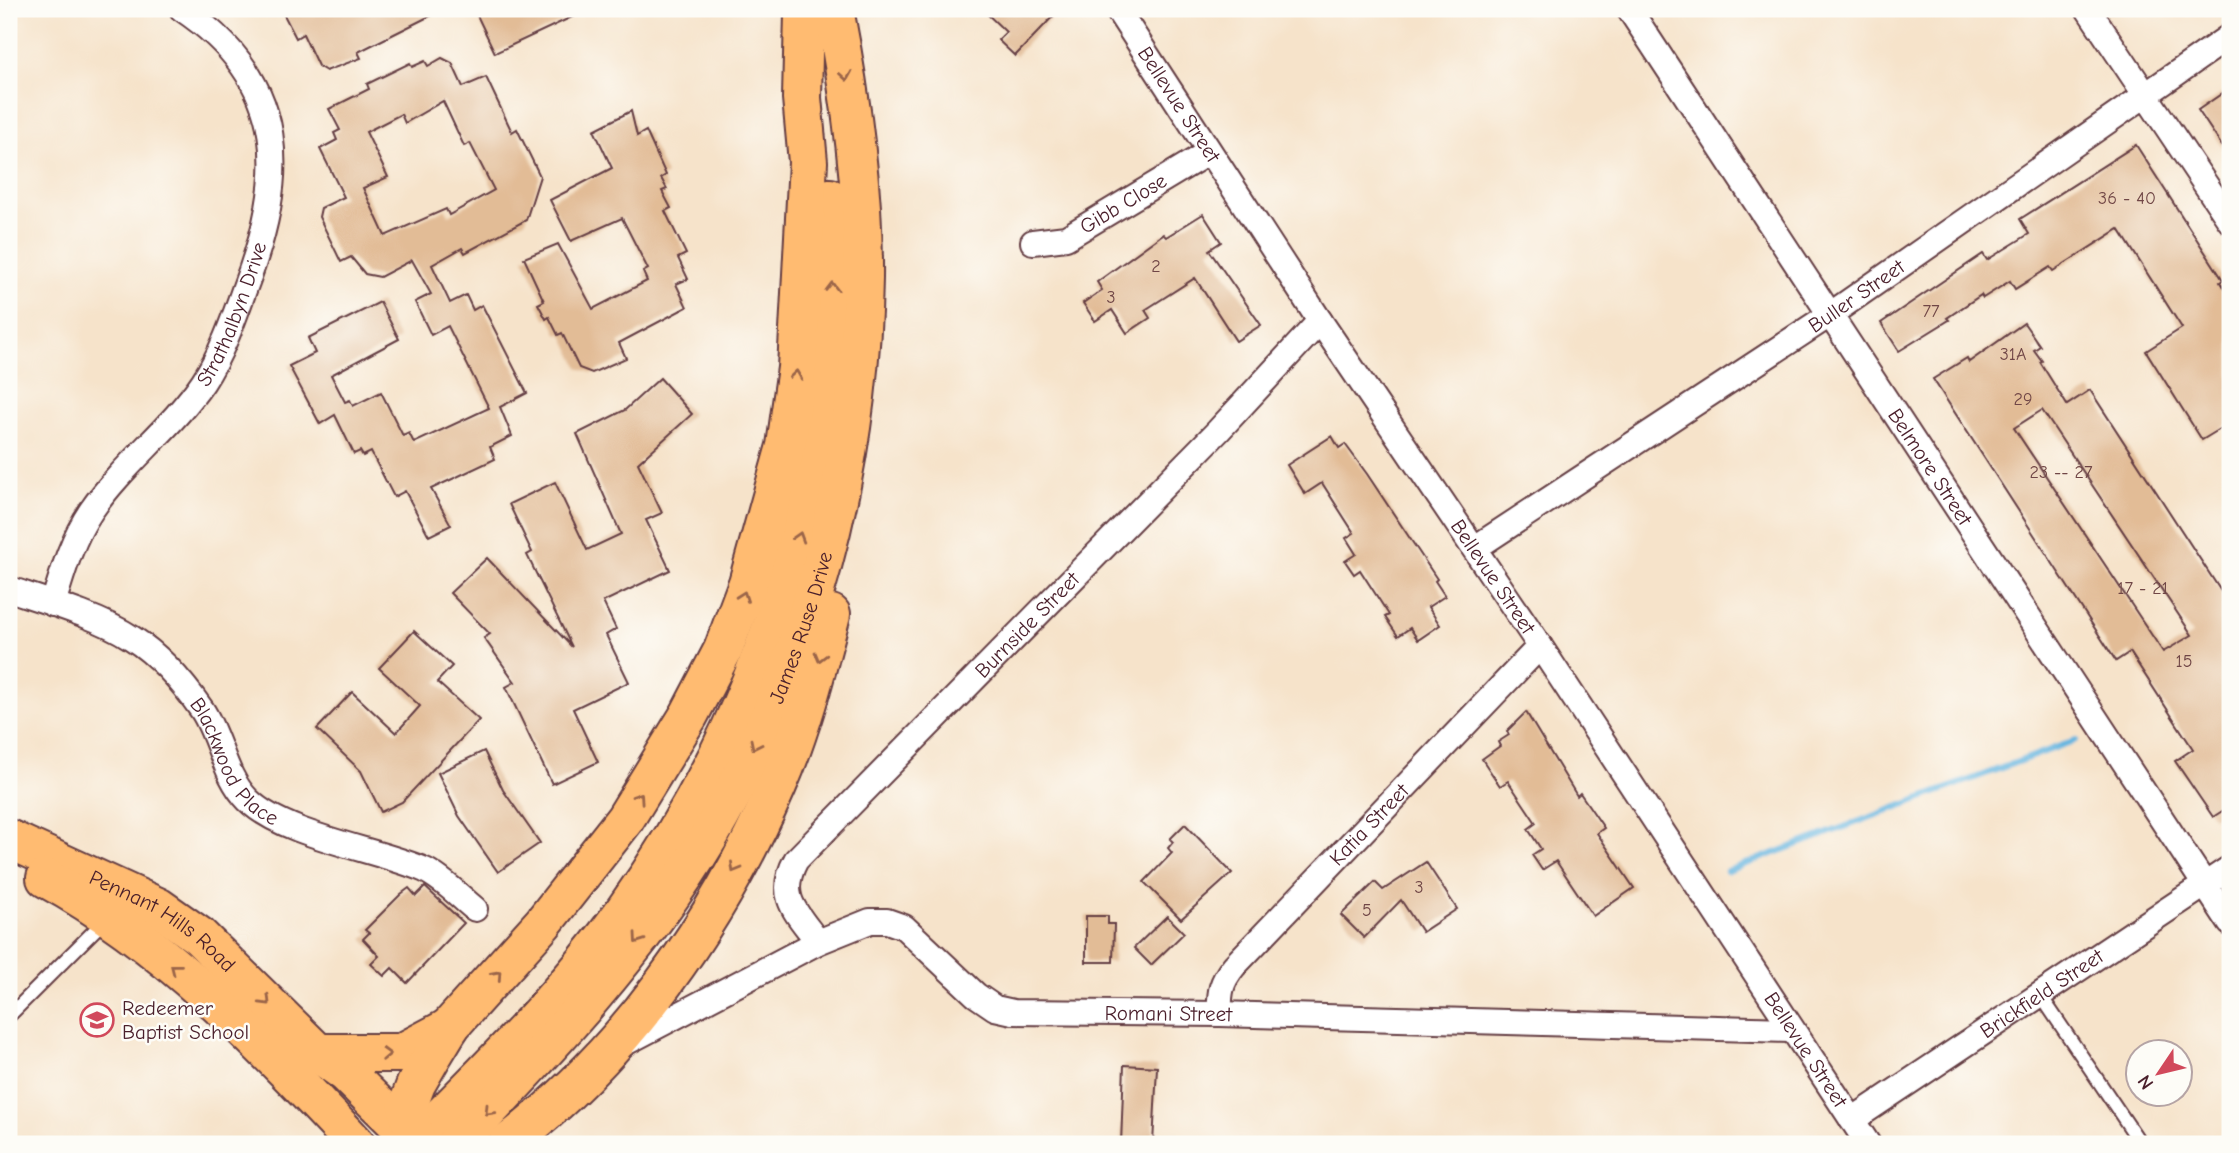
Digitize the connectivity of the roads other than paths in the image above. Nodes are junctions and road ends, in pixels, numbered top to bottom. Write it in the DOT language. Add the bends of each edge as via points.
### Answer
graph roads {
  1 [pos="182,9"];
  2 [pos="1117,9"];
  3 [pos="1629,9"];
  4 [pos="2088,9"];
  5 [pos="813,10"];
  6 [pos="2230,36"];
  7 [pos="2145,93"];
  8 [pos="1209,152"];
  9 [pos="2230,221"];
  10 [pos="1033,242"];
  11 [pos="863,276"];
  12 [pos="1831,314"];
  13 [pos="1320,321"];
  14 [pos="1475,548"];
  15 [pos="9,589"];
  16 [pos="53,604"];
  17 [pos="1540,646"];
  18 [pos="9,839"];
  19 [pos="9,860"];
  20 [pos="2230,868"];
  21 [pos="2204,885"];
  22 [pos="475,909"];
  23 [pos="107,917"];
  24 [pos="2230,923"];
  25 [pos="818,942"];
  26 [pos="2039,993"];
  27 [pos="1220,1014"];
  28 [pos="9,1016"];
  29 [pos="451,1026"];
  30 [pos="1792,1030"];
  31 [pos="607,1053"];
  32 [pos="305,1066"];
  33 [pos="564,1096"];
  34 [pos="1852,1120"];
  35 [pos="421,1141"];
  36 [pos="346,1142"];
  37 [pos="507,1144"];
  38 [pos="523,1144"];
  39 [pos="1868,1144"];
  40 [pos="2141,1144"];
  1 -- 16 [label="street, Strathalbyn Drive" via="227,44 258,91 274,164 265,226 236,314 203,382 92,510 70,549"];
  2 -- 8 [label="street, Bellevue Street"];
  3 -- 12 [label="street, Belmore Street"];
  4 -- 7 [label="street"];
  5 -- 11 [label="highway, James Ruse Drive, one-way" via="856,146"];
  29 -- 5 [label="highway, one-way" via="543,923 625,819 695,705 723,650 748,583 786,446 797,368 808,162 803,98"];
  35 -- 5 [label="highway, James Ruse Drive, one-way" via="531,1024 632,899 727,739 780,600 819,449 832,305 832,229"];
  6 -- 7 [label="street, Buller Street"];
  7 -- 9 [label="street"];
  7 -- 12 [label="street, Buller Street"];
  8 -- 10 [label="street, Gibb Close" via="1066,239"];
  8 -- 13 [label="street, Bellevue Street"];
  11 -- 31 [label="highway, one-way" via="869,367 856,514 797,734 776,787 703,924"];
  11 -- 35 [label="highway, James Ruse Drive, one-way" via="859,354 837,511 812,598 769,714 708,838 583,1010"];
  12 -- 14 [label="street, Buller Street"];
  12 -- 21 [label="street, Belmore Street"];
  13 -- 14 [label="street, Bellevue Street"];
  13 -- 25 [label="street, Burnside Street" via="1218,431 796,860 788,874 789,897"];
  14 -- 17 [label="street, Bellevue Street"];
  15 -- 16 [label="street, Blackwood Place"];
  16 -- 22 [label="street, Blackwood Place" via="131,637 160,661 203,711 248,800 318,836 426,871"];
  17 -- 27 [label="street, Katia Street" via="1234,966 1219,992"];
  17 -- 30 [label="street, Bellevue Street"];
  18 -- 32 [label="highway, Pennant Hills Road, one-way" via="180,921 228,962"];
  19 -- 23 [label="highway, Pennant Hills Road" via="71,891"];
  20 -- 21 [label="street, Brickfield Street"];
  21 -- 24 [label="street, Belmore Street"];
  21 -- 26 [label="street, Brickfield Street"];
  23 -- 28 [label="lane"];
  32 -- 23 [label="highway, Pennant Hills Road, one-way"];
  25 -- 27 [label="street, Romani Street" via="870,921 904,927 976,995 995,1008 1013,1012"];
  25 -- 31 [label="street, Romani Street"];
  26 -- 34 [label="street, Brickfield Street"];
  26 -- 40 [label="lane"];
  27 -- 30 [label="street, Romani Street"];
  32 -- 29 [label="highway, one-way" via="401,1053"];
  29 -- 35 [label="highway" via="407,1108"];
  30 -- 34 [label="street, Bellevue Street"];
  31 -- 33 [label="highway"];
  32 -- 35 [label="highway"];
  32 -- 36 [label="highway" via="310,1123"];
  33 -- 37 [label="highway"];
  33 -- 38 [label="highway"];
  34 -- 39 [label="street, Bellevue Street"];
}
